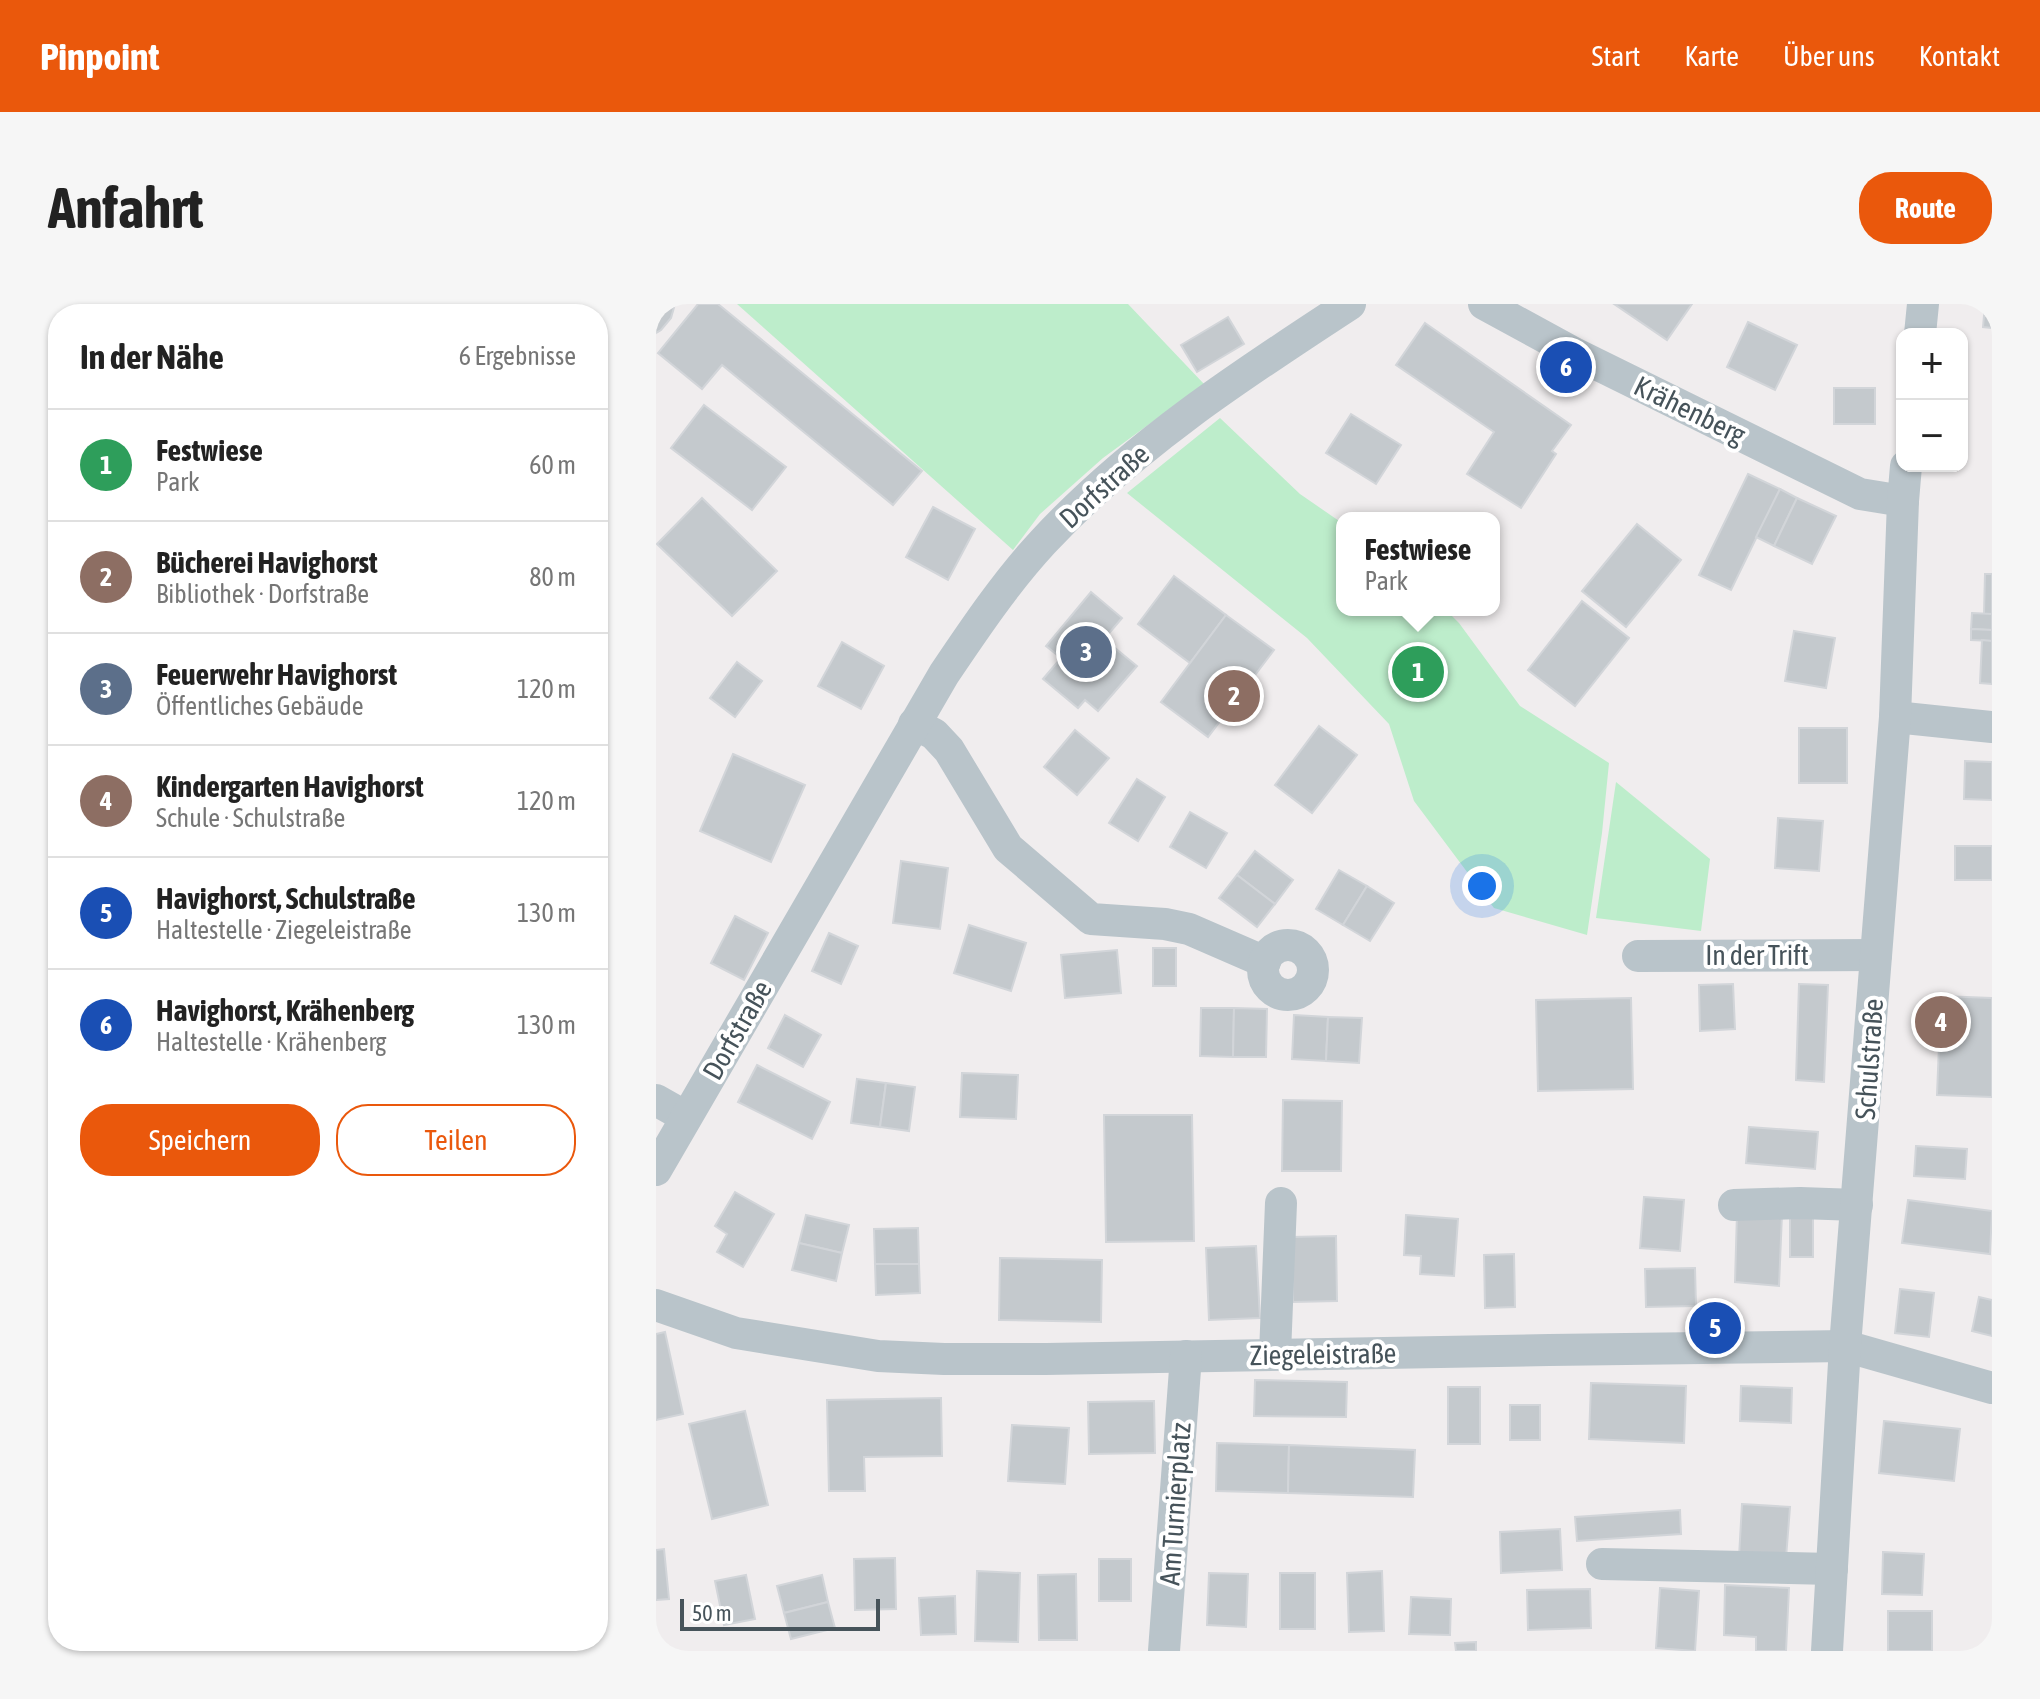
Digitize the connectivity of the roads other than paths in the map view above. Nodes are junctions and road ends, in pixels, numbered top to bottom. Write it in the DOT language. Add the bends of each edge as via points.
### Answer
graph roads {
  1 [pos="1350,304"];
  2 [pos="1484,304"];
  3 [pos="1923,304"];
  4 [pos="1921,328"];
  5 [pos="1905,472"];
  6 [pos="1903,501"];
  7 [pos="1895,717"];
  8 [pos="914,724"];
  9 [pos="1992,727"];
  10 [pos="1876,955"];
  11 [pos="1638,956"];
  12 [pos="1265,962"];
  13 [pos="656,1100"];
  14 [pos="686,1117"];
  15 [pos="656,1170"];
  16 [pos="1281,1203"];
  17 [pos="1734,1205"];
  18 [pos="1857,1205"];
  19 [pos="656,1305"];
  20 [pos="1845,1346"];
  21 [pos="1275,1354"];
  22 [pos="1186,1356"];
  23 [pos="1992,1388"];
  24 [pos="1602,1564"];
  25 [pos="1832,1569"];
  26 [pos="1164,1651"];
  27 [pos="1827,1651"];
  1 -- 8 [label="street, Dorfstraße" via="1199,405 1086,500 997,598"];
  2 -- 6 [label="street, Krähenberg" via="1860,494"];
  3 -- 4 [label="street"];
  5 -- 6 [label="street, Schulstraße"];
  6 -- 7 [label="street, Schulstraße"];
  7 -- 9 [label="street"];
  7 -- 10 [label="street, Schulstraße"];
  8 -- 12 [label="street" via="949,750 1008,848 1091,919 1189,929"];
  8 -- 14 [label="street, Dorfstraße"];
  10 -- 11 [label="street, In der Trift"];
  10 -- 18 [label="street, Schulstraße"];
  13 -- 14 [label="street"];
  14 -- 15 [label="street, Dorfstraße"];
  16 -- 21 [label="street"];
  17 -- 18 [label="street"];
  18 -- 20 [label="street, Schulstraße"];
  19 -- 22 [label="street, Ziegeleistraße" via="736,1333 878,1356"];
  20 -- 21 [label="street, Ziegeleistraße"];
  20 -- 23 [label="street, Ziegeleistraße"];
  20 -- 25 [label="street, Schulstraße"];
  21 -- 22 [label="street, Ziegeleistraße"];
  22 -- 26 [label="street, Am Turnierplatz"];
  24 -- 25 [label="street"];
  25 -- 27 [label="street, Schulstraße"];
}
